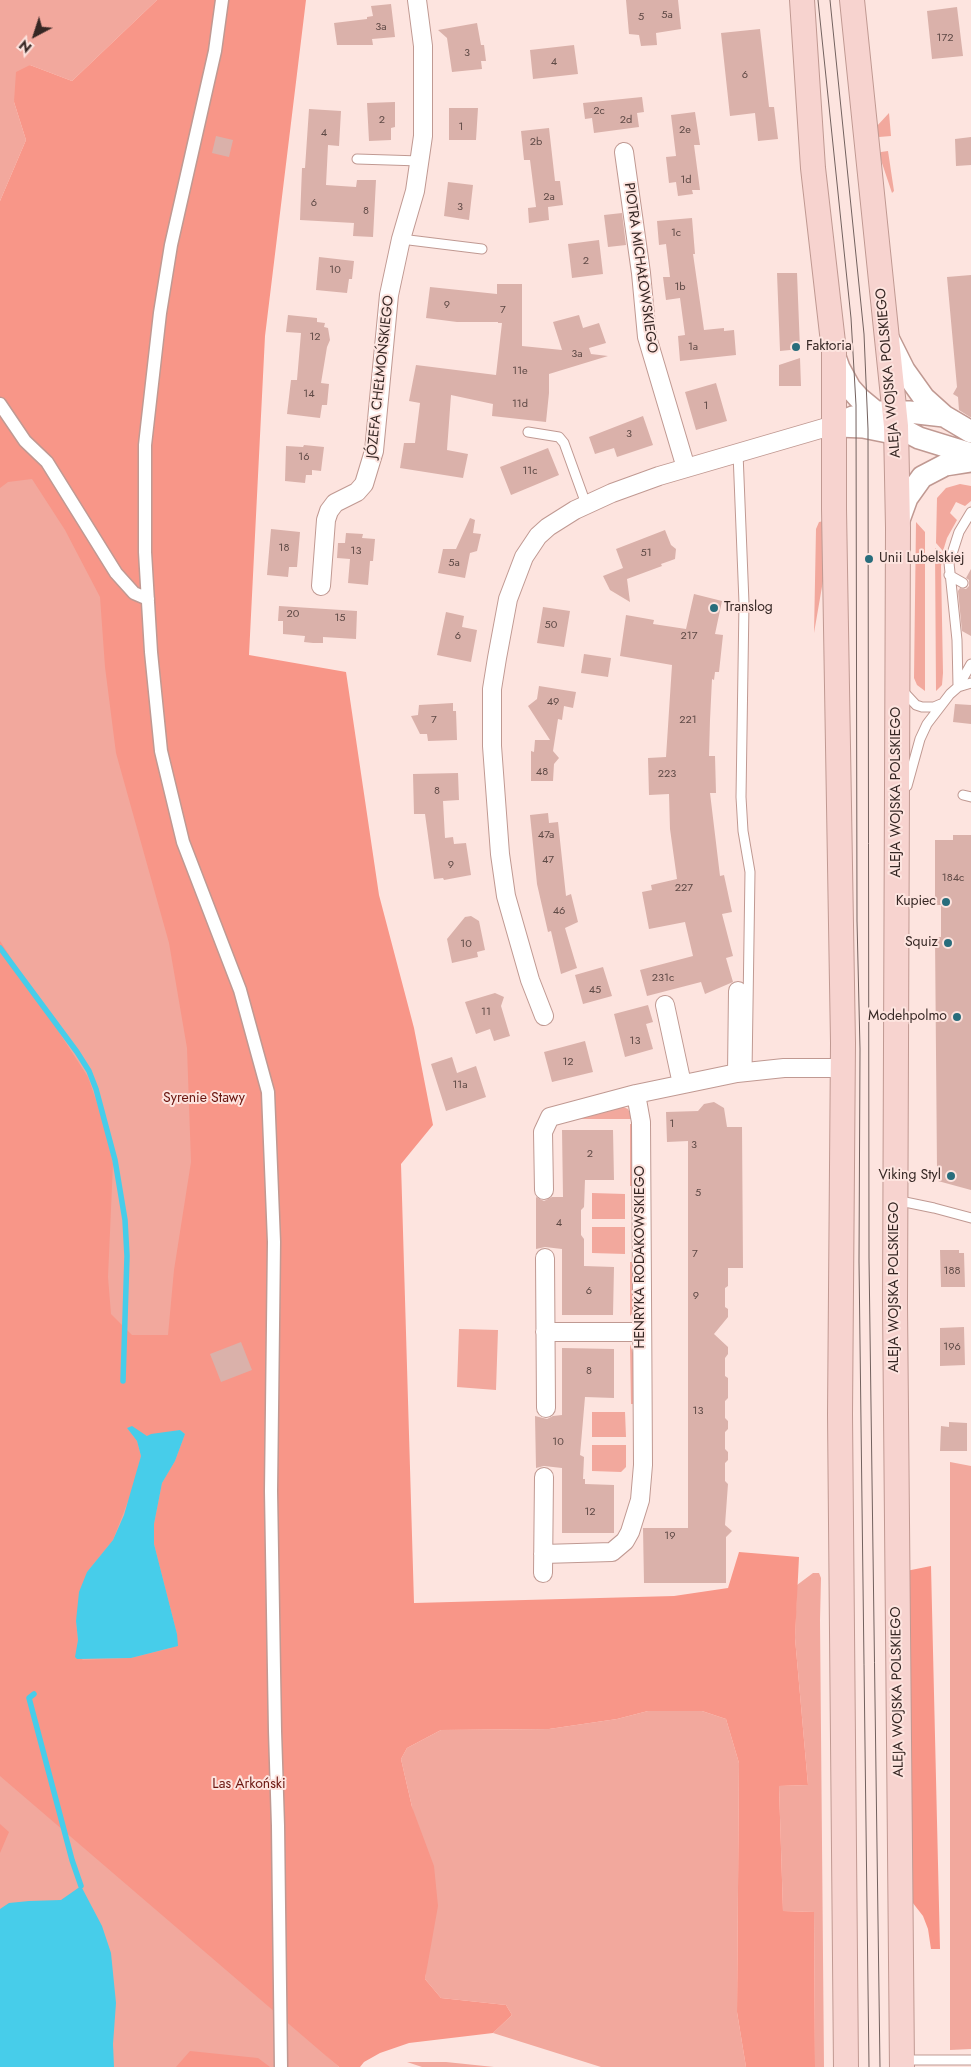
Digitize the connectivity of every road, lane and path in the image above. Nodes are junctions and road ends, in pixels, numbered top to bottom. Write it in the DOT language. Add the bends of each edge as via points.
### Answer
graph roads {
  1 [pos="222,0"];
  2 [pos="417,0"];
  3 [pos="802,0"];
  4 [pos="852,0"];
  5 [pos="624,152"];
  6 [pos="357,159"];
  7 [pos="420,161"];
  8 [pos="401,239"];
  9 [pos="482,249"];
  10 [pos="888,338"];
  11 [pos="834,351"];
  12 [pos="0,404"];
  13 [pos="944,416"];
  14 [pos="891,421"];
  15 [pos="834,426"];
  16 [pos="528,432"];
  17 [pos="971,432"];
  18 [pos="738,453"];
  19 [pos="971,454"];
  20 [pos="971,461"];
  21 [pos="686,468"];
  22 [pos="586,504"];
  23 [pos="971,512"];
  24 [pos="898,528"];
  25 [pos="949,575"];
  26 [pos="963,583"];
  27 [pos="321,586"];
  28 [pos="148,599"];
  29 [pos="962,631"];
  30 [pos="957,640"];
  31 [pos="971,664"];
  32 [pos="897,677"];
  33 [pos="971,683"];
  34 [pos="958,686"];
  35 [pos="943,702"];
  36 [pos="896,833"];
  37 [pos="738,991"];
  38 [pos="665,1005"];
  39 [pos="544,1016"];
  40 [pos="843,1068"];
  41 [pos="742,1073"];
  42 [pos="682,1084"];
  43 [pos="636,1094"];
  44 [pos="544,1190"];
  45 [pos="894,1202"];
  46 [pos="971,1218"];
  47 [pos="545,1258"];
  48 [pos="545,1332"];
  49 [pos="642,1332"];
  50 [pos="546,1408"];
  51 [pos="544,1477"];
  52 [pos="543,1554"];
  53 [pos="543,1573"];
  54 [pos="971,2060"];
  55 [pos="902,2064"];
  56 [pos="280,2067"];
  57 [pos="846,2067"];
  1 -- 28 [label="street" via="215,51 171,245 152,380 145,445"];
  2 -- 7 [label="street, JÓZEFA CHEŁMOŃSKIEGO" via="424,69"];
  3 -- 11 [label="main road" via="813,168"];
  4 -- 10 [label="main road, ALEJA WOJSKA POLSKIEGO"];
  5 -- 21 [label="street, PIOTRA MICHAŁOWSKIEGO" via="647,337"];
  6 -- 7 [label="lane"];
  7 -- 8 [label="street, JÓZEFA CHEŁMOŃSKIEGO" via="416,191"];
  8 -- 9 [label="lane"];
  8 -- 27 [label="street, JÓZEFA CHEŁMOŃSKIEGO" via="389,295 370,470 358,492 335,503 329,511"];
  10 -- 13 [label="street" via="914,385"];
  10 -- 14 [label="main road, ALEJA WOJSKA POLSKIEGO"];
  11 -- 14 [label="street, ALEJA WOJSKA POLSKIEGO" via="850,388"];
  11 -- 15 [label="main road"];
  12 -- 28 [label="street" via="25,441 52,468 116,574 134,593"];
  13 -- 14 [label="street" via="921,413"];
  13 -- 17 [label="street"];
  14 -- 15 [label="street, ALEJA WOJSKA POLSKIEGO" via="863,428"];
  14 -- 15 [label="street, ALEJA WOJSKA POLSKIEGO" via="853,417"];
  14 -- 19 [label="street" via="931,442"];
  14 -- 24 [label="main road, ALEJA WOJSKA POLSKIEGO"];
  15 -- 18 [label="street"];
  15 -- 40 [label="main road"];
  16 -- 22 [label="lane" via="559,437 564,443"];
  18 -- 21 [label="street"];
  18 -- 41 [label="lane" via="744,603 741,798 742,831 750,872"];
  20 -- 24 [label="street" via="944,465 922,477 900,515"];
  21 -- 22 [label="street"];
  22 -- 39 [label="street" via="548,527 524,557 508,599 492,688 494,786 506,896"];
  23 -- 25 [label="lane" via="950,556"];
  24 -- 32 [label="main road, ALEJA WOJSKA POLSKIEGO"];
  25 -- 26 [label="lane"];
  25 -- 30 [label="lane"];
  28 -- 56 [label="street" via="161,751 183,842 240,990 268,1092 274,1259 271,1491"];
  29 -- 30 [label="lane"];
  30 -- 34 [label="lane"];
  31 -- 34 [label="lane"];
  32 -- 35 [label="lane" via="904,695 916,706 927,708"];
  32 -- 36 [label="main road, ALEJA WOJSKA POLSKIEGO"];
  33 -- 34 [label="lane"];
  34 -- 35 [label="lane"];
  35 -- 36 [label="lane" via="920,739"];
  36 -- 45 [label="main road, ALEJA WOJSKA POLSKIEGO"];
  37 -- 41 [label="street"];
  38 -- 42 [label="street"];
  40 -- 41 [label="street" via="784,1068"];
  40 -- 57 [label="main road" via="840,1414"];
  41 -- 42 [label="street"];
  42 -- 43 [label="street"];
  43 -- 44 [label="street" via="550,1117 543,1132"];
  43 -- 49 [label="street, HENRYKA RODAKOWSKIEGO" via="641,1122"];
  45 -- 46 [label="lane"];
  45 -- 55 [label="main road, ALEJA WOJSKA POLSKIEGO"];
  47 -- 48 [label="street"];
  48 -- 49 [label="street"];
  48 -- 50 [label="street"];
  49 -- 52 [label="street, HENRYKA RODAKOWSKIEGO" via="643,1475 640,1500 630,1532 612,1552"];
  51 -- 52 [label="street"];
  52 -- 53 [label="street"];
  54 -- 55 [label="lane"];
}
